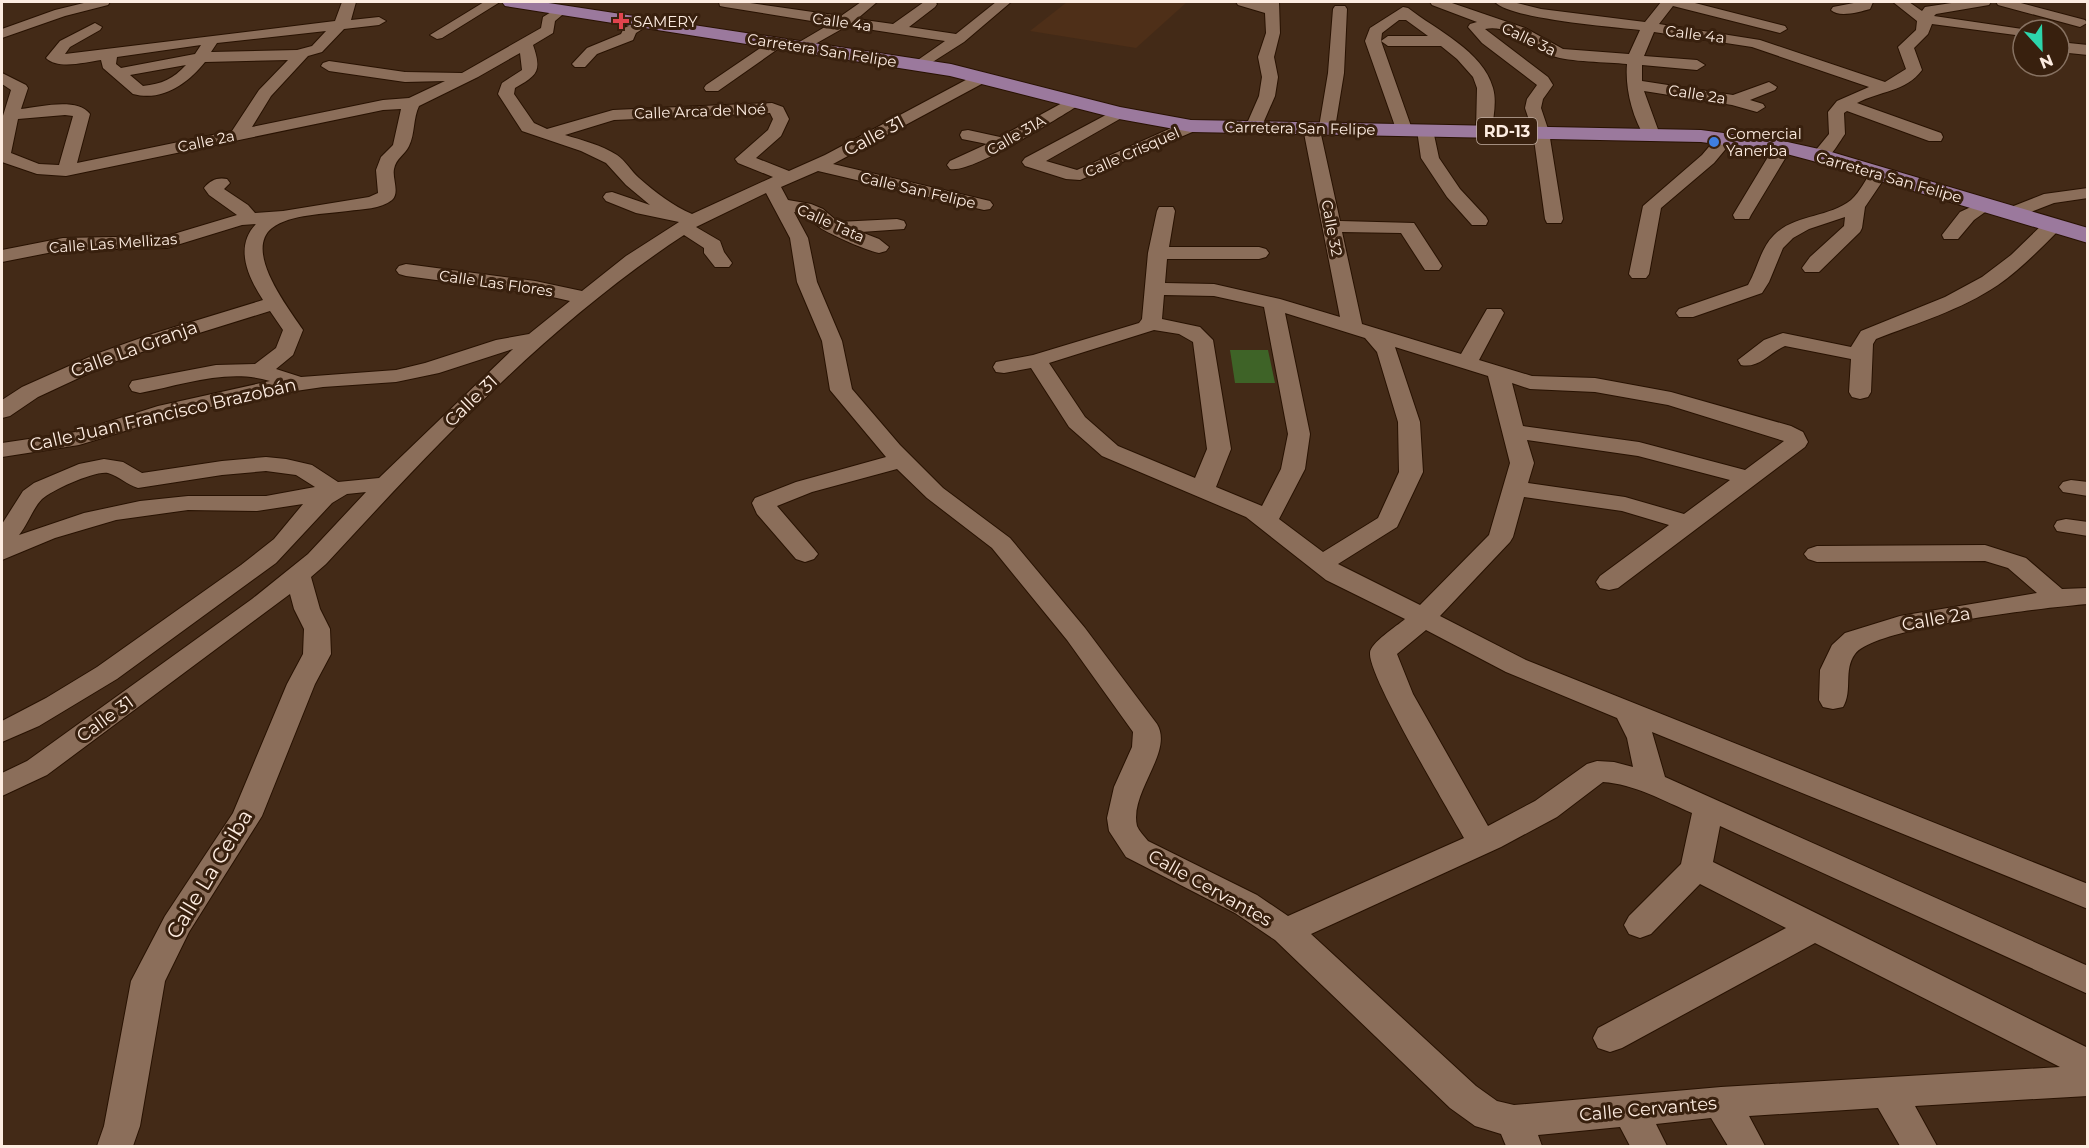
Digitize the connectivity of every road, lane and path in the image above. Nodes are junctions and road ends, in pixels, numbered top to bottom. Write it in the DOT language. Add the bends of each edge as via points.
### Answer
graph roads {
  1 [pos="103,2"];
  2 [pos="349,2"];
  3 [pos="493,2"];
  4 [pos="511,2"];
  5 [pos="807,2"];
  6 [pos="870,2"];
  7 [pos="1004,2"];
  8 [pos="1243,2"];
  9 [pos="1437,2"];
  10 [pos="1502,2"];
  11 [pos="1668,2"];
  12 [pos="1676,2"];
  13 [pos="1866,2"];
  14 [pos="1900,2"];
  15 [pos="1984,2"];
  16 [pos="2003,2"];
  17 [pos="725,3"];
  18 [pos="930,4"];
  19 [pos="1272,6"];
  20 [pos="1340,6"];
  21 [pos="561,9"];
  22 [pos="1838,10"];
  23 [pos="790,14"];
  24 [pos="380,21"];
  25 [pos="843,22"];
  26 [pos="645,23"];
  27 [pos="1496,23"];
  28 [pos="2080,23"];
  29 [pos="338,26"];
  30 [pos="95,27"];
  31 [pos="896,29"];
  32 [pos="1646,29"];
  33 [pos="1780,29"];
  34 [pos="1927,29"];
  35 [pos="2011,31"];
  36 [pos="4,32"];
  37 [pos="437,36"];
  38 [pos="1958,38"];
  39 [pos="212,39"];
  40 [pos="959,39"];
  41 [pos="1388,41"];
  42 [pos="1444,41"];
  43 [pos="2011,43"];
  44 [pos="777,44"];
  45 [pos="525,45"];
  46 [pos="801,47"];
  47 [pos="2071,48"];
  48 [pos="2088,50"];
  49 [pos="115,53"];
  50 [pos="301,55"];
  51 [pos="201,57"];
  52 [pos="1634,59"];
  53 [pos="580,63"];
  54 [pos="920,65"];
  55 [pos="1697,65"];
  56 [pos="329,66"];
  57 [pos="118,73"];
  58 [pos="468,76"];
  59 [pos="983,77"];
  60 [pos="2,78"];
  61 [pos="1636,86"];
  62 [pos="1768,87"];
  63 [pos="1883,87"];
  64 [pos="712,88"];
  65 [pos="619,97"];
  66 [pos="1734,100"];
  67 [pos="1075,101"];
  68 [pos="412,103"];
  69 [pos="1843,104"];
  70 [pos="1757,107"];
  71 [pos="1119,113"];
  72 [pos="11,115"];
  73 [pos="613,115"];
  74 [pos="1009,119"];
  75 [pos="1034,125"];
  76 [pos="1191,126"];
  77 [pos="1252,128"];
  78 [pos="1319,128"];
  79 [pos="1404,129"];
  80 [pos="1425,130"];
  81 [pos="1484,131"];
  82 [pos="1541,132"];
  83 [pos="239,134"];
  84 [pos="549,134"];
  85 [pos="968,135"];
  86 [pos="1652,135"];
  87 [pos="1935,137"];
  88 [pos="1725,139"];
  89 [pos="1001,142"];
  90 [pos="1783,147"];
  91 [pos="2,156"];
  92 [pos="1820,156"];
  93 [pos="818,165"];
  94 [pos="956,165"];
  95 [pos="66,171"];
  96 [pos="1879,173"];
  97 [pos="221,183"];
  98 [pos="780,188"];
  99 [pos="2088,193"];
  100 [pos="612,196"];
  101 [pos="984,205"];
  102 [pos="1856,205"];
  103 [pos="1986,205"];
  104 [pos="1166,211"];
  105 [pos="2013,213"];
  106 [pos="295,215"];
  107 [pos="1742,215"];
  108 [pos="250,219"];
  109 [pos="1554,219"];
  110 [pos="683,220"];
  111 [pos="1479,221"];
  112 [pos="897,225"];
  113 [pos="2053,225"];
  114 [pos="1331,226"];
  115 [pos="836,228"];
  116 [pos="1951,235"];
  117 [pos="2088,236"];
  118 [pos="879,247"];
  119 [pos="1158,253"];
  120 [pos="1259,253"];
  121 [pos="2,256"];
  122 [pos="722,263"];
  123 [pos="1432,266"];
  124 [pos="1812,268"];
  125 [pos="406,270"];
  126 [pos="1639,273"];
  127 [pos="1155,290"];
  128 [pos="586,298"];
  129 [pos="274,303"];
  130 [pos="1273,303"];
  131 [pos="1494,313"];
  132 [pos="1686,313"];
  133 [pos="1150,323"];
  134 [pos="1363,331"];
  135 [pos="535,339"];
  136 [pos="1861,355"];
  137 [pos="1037,360"];
  138 [pos="1749,360"];
  139 [pos="1467,363"];
  140 [pos="1004,367"];
  141 [pos="260,371"];
  142 [pos="1498,373"];
  143 [pos="298,383"];
  144 [pos="140,386"];
  145 [pos="1860,393"];
  146 [pos="2,411"];
  147 [pos="1514,430"];
  148 [pos="2,450"];
  149 [pos="902,460"];
  150 [pos="1749,478"];
  151 [pos="386,485"];
  152 [pos="1515,488"];
  153 [pos="1203,489"];
  154 [pos="334,491"];
  155 [pos="1266,521"];
  156 [pos="1688,523"];
  157 [pos="2,539"];
  158 [pos="2,552"];
  159 [pos="805,554"];
  160 [pos="1817,554"];
  161 [pos="1321,564"];
  162 [pos="298,575"];
  163 [pos="1609,582"];
  164 [pos="2088,596"];
  165 [pos="2056,598"];
  166 [pos="1423,618"];
  167 [pos="1833,700"];
  168 [pos="1627,709"];
  169 [pos="2,732"];
  170 [pos="1653,784"];
  171 [pos="2,785"];
  172 [pos="1708,808"];
  173 [pos="1482,843"];
  174 [pos="1696,868"];
  175 [pos="2088,897"];
  176 [pos="1640,925"];
  177 [pos="1814,928"];
  178 [pos="1286,931"];
  179 [pos="2088,981"];
  180 [pos="1610,1038"];
  181 [pos="2088,1065"];
  182 [pos="2088,1081"];
  183 [pos="1888,1092"];
  184 [pos="1721,1102"];
  185 [pos="1630,1111"];
  186 [pos="1519,1134"];
  187 [pos="116,1146"];
  188 [pos="1649,1146"];
  189 [pos="1748,1146"];
  190 [pos="1919,1146"];
  1 -- 36 [label="street"];
  2 -- 29 [label="street"];
  3 -- 37 [label="street"];
  4 -- 21 [label="main road, Carretera San Felipe / RD-13"];
  5 -- 23 [label="street"];
  6 -- 25 [label="street"];
  7 -- 40 [label="street"];
  8 -- 19 [label="street"];
  9 -- 27 [label="street, Calle 3a"];
  10 -- 32 [label="street, Calle 4a" via="1515,8"];
  11 -- 32 [label="street"];
  12 -- 33 [label="street"];
  13 -- 22 [label="street" via="1860,8"];
  14 -- 34 [label="street"];
  15 -- 34 [label="street" via="1930,10"];
  16 -- 28 [label="street"];
  17 -- 23 [label="street, Calle 4a"];
  18 -- 31 [label="street"];
  19 -- 77 [label="street" via="1272,33 1266,57 1270,77 1267,96"];
  20 -- 78 [label="street" via="1336,73"];
  21 -- 26 [label="main road, Carretera San Felipe / RD-13"];
  21 -- 45 [label="street" via="548,20 548,30"];
  23 -- 25 [label="street, Calle 4a"];
  24 -- 29 [label="street"];
  25 -- 31 [label="street, Calle 4a"];
  25 -- 46 [label="street"];
  26 -- 44 [label="main road, Carretera San Felipe / RD-13"];
  26 -- 53 [label="street" via="629,31 628,37 592,51"];
  27 -- 52 [label="street, Calle 3a" via="1520,31 1559,53"];
  27 -- 82 [label="street" via="1475,27 1545,85 1533,108"];
  29 -- 39 [label="street"];
  29 -- 50 [label="street" via="317,49"];
  30 -- 49 [label="street" via="65,44 54,58"];
  31 -- 40 [label="street, Calle 4a"];
  32 -- 52 [label="street"];
  32 -- 63 [label="street, Calle 4a" via="1762,45"];
  34 -- 35 [label="street" via="1941,20"];
  34 -- 63 [label="street" via="1906,46 1914,70 1907,80"];
  38 -- 43 [label="street"];
  39 -- 49 [label="street"];
  39 -- 51 [label="street"];
  40 -- 54 [label="street"];
  41 -- 42 [label="street"];
  42 -- 79 [label="street" via="1405,14 1395,16 1375,31 1373,41"];
  42 -- 81 [label="street" via="1462,56 1485,87"];
  44 -- 46 [label="main road, Carretera San Felipe / RD-13"];
  44 -- 64 [label="street"];
  45 -- 58 [label="street"];
  45 -- 84 [label="street" via="532,64 530,72 508,86 506,94 528,128"];
  46 -- 54 [label="main road, Carretera San Felipe / RD-13"];
  47 -- 48 [label="street"];
  49 -- 57 [label="street" via="108,55 108,65"];
  50 -- 51 [label="street"];
  50 -- 83 [label="street" via="265,93"];
  51 -- 57 [label="street"];
  51 -- 57 [label="street" via="170,86 158,89 139,91"];
  52 -- 55 [label="street, Calle 3a"];
  52 -- 61 [label="street"];
  54 -- 59 [label="main road, Carretera San Felipe / RD-13"];
  56 -- 58 [label="street" via="405,77"];
  58 -- 68 [label="street"];
  59 -- 67 [label="main road, Carretera San Felipe / RD-13"];
  59 -- 93 [label="street, Calle 31"];
  60 -- 72 [label="street" via="20,88"];
  61 -- 66 [label="street, Calle 2a"];
  61 -- 86 [label="street" via="1638,104"];
  62 -- 66 [label="street"];
  63 -- 69 [label="street"];
  65 -- 73 [label="street"];
  66 -- 70 [label="street, Calle 2a"];
  67 -- 71 [label="main road, Carretera San Felipe / RD-13"];
  67 -- 75 [label="street, Calle 31A"];
  68 -- 83 [label="street, Calle 2a" via="383,105"];
  68 -- 106 [label="street" via="401,146 390,157 385,170 387,195 369,202"];
  69 -- 87 [label="street"];
  69 -- 92 [label="street" via="1836,112 1837,134"];
  71 -- 76 [label="main road, Carretera San Felipe / RD-13"];
  71 -- 76 [label="street, Calle Crisquel" via="1031,162 1080,175"];
  72 -- 91 [label="street"];
  72 -- 95 [label="street" via="65,110 82,114"];
  73 -- 84 [label="street, Calle Arca de Noé"];
  73 -- 98 [label="street, Calle Arca de Noé" via="776,109 781,119 775,132 744,159"];
  74 -- 75 [label="street"];
  75 -- 89 [label="street, Calle 31A"];
  76 -- 77 [label="main road, Carretera San Felipe / RD-13"];
  77 -- 78 [label="main road, Carretera San Felipe / RD-13"];
  78 -- 79 [label="main road, Carretera San Felipe / RD-13"];
  78 -- 114 [label="street, Calle 32"];
  79 -- 80 [label="main road, Carretera San Felipe / RD-13"];
  80 -- 81 [label="main road, Carretera San Felipe / RD-13"];
  80 -- 111 [label="street" via="1430,158 1453,193"];
  81 -- 82 [label="main road, Carretera San Felipe / RD-13"];
  82 -- 86 [label="main road, Carretera San Felipe / RD-13"];
  82 -- 109 [label="street"];
  83 -- 95 [label="street, Calle 2a"];
  84 -- 110 [label="street" via="612,159 632,181"];
  85 -- 89 [label="street"];
  86 -- 88 [label="main road, Carretera San Felipe / RD-13"];
  88 -- 90 [label="main road, Carretera San Felipe / RD-13"];
  88 -- 126 [label="street" via="1708,159 1652,206"];
  89 -- 94 [label="street, Calle 31A"];
  90 -- 92 [label="main road, Carretera San Felipe / RD-13"];
  90 -- 107 [label="street"];
  91 -- 95 [label="street, Calle 2a" via="31,167"];
  92 -- 96 [label="main road, Carretera San Felipe / RD-13"];
  93 -- 98 [label="street, Calle 31"];
  93 -- 101 [label="street, Calle San Felipe"];
  96 -- 102 [label="street"];
  96 -- 103 [label="main road, Carretera San Felipe / RD-13"];
  97 -- 108 [label="street" via="213,188 215,191"];
  98 -- 110 [label="street, Calle 31"];
  98 -- 115 [label="street, Calle Tata" via="816,213 819,220"];
  98 -- 149 [label="street, Calle Cervantes" via="799,238 807,282 832,341 841,390"];
  99 -- 105 [label="street" via="2050,198"];
  100 -- 110 [label="street"];
  102 -- 124 [label="street" via="1853,228"];
  102 -- 132 [label="street" via="1787,232 1770,250 1755,289"];
  103 -- 105 [label="main road, Carretera San Felipe / RD-13"];
  103 -- 116 [label="street" via="1967,216"];
  104 -- 119 [label="street"];
  105 -- 113 [label="main road, Carretera San Felipe / RD-13"];
  106 -- 108 [label="street, Calle Las Mellizas"];
  106 -- 129 [label="street" via="266,224 254,244 254,263"];
  108 -- 121 [label="street, Calle Las Mellizas" via="166,242 63,244"];
  110 -- 122 [label="street" via="713,245"];
  110 -- 128 [label="street, Calle 31"];
  112 -- 115 [label="street"];
  113 -- 117 [label="main road, Carretera San Felipe / RD-13"];
  113 -- 136 [label="street" via="1982,287 1947,305 1868,335"];
  114 -- 123 [label="street" via="1407,227"];
  114 -- 134 [label="street, Calle 32"];
  115 -- 118 [label="street, Calle Tata"];
  119 -- 120 [label="street"];
  119 -- 127 [label="street"];
  125 -- 128 [label="street, Calle Las Flores" via="535,287"];
  127 -- 130 [label="street" via="1214,290"];
  127 -- 133 [label="street"];
  128 -- 135 [label="street, Calle 31"];
  129 -- 141 [label="street" via="293,330 286,351"];
  129 -- 146 [label="street, Calle La Granja" via="81,366 13,401"];
  130 -- 134 [label="street"];
  130 -- 155 [label="street" via="1299,434 1293,469"];
  131 -- 139 [label="street"];
  133 -- 137 [label="street"];
  133 -- 153 [label="street" via="1188,330 1203,340 1219,449"];
  134 -- 139 [label="street"];
  134 -- 161 [label="street, Calle 32" via="1386,351 1409,422 1411,472 1388,522"];
  135 -- 143 [label="street, Calle Juan Francisco Brazobán" via="502,344 396,376"];
  135 -- 151 [label="street, Calle 31"];
  136 -- 138 [label="street" via="1783,339"];
  136 -- 145 [label="street"];
  137 -- 140 [label="street"];
  137 -- 153 [label="street" via="1077,422 1110,451"];
  139 -- 142 [label="street"];
  141 -- 143 [label="street"];
  141 -- 144 [label="street" via="221,372"];
  142 -- 147 [label="street"];
  142 -- 150 [label="street" via="1530,382 1595,385 1671,399 1795,436 1797,442"];
  143 -- 148 [label="street, Calle Juan Francisco Brazobán" via="166,411 79,438"];
  147 -- 150 [label="street" via="1640,449"];
  147 -- 152 [label="street" via="1522,463"];
  149 -- 159 [label="street" via="804,487 764,503"];
  149 -- 178 [label="street, Calle Cervantes" via="935,493 1001,543 1076,634 1147,731 1148,745 1137,764 1123,814 1122,827 1137,849 1246,904"];
  150 -- 156 [label="street"];
  151 -- 154 [label="street" via="349,486"];
  151 -- 162 [label="street, Calle 31"];
  152 -- 156 [label="street" via="1625,504"];
  152 -- 166 [label="street" via="1501,537"];
  153 -- 155 [label="street" via="1255,512"];
  154 -- 157 [label="street" via="307,470 290,466 218,469 138,481 116,467 96,467 31,496"];
  154 -- 158 [label="street" via="256,504 187,503 122,512 23,541"];
  154 -- 169 [label="street" via="320,501 276,551 132,656 56,706"];
  155 -- 161 [label="street"];
  156 -- 163 [label="street"];
  160 -- 165 [label="street" via="2006,557 2021,563"];
  161 -- 166 [label="street"];
  162 -- 171 [label="street, Calle 31" via="37,768"];
  162 -- 187 [label="street, Calle La Ceiba" via="317,629 317,654 247,816 176,925 148,981"];
  164 -- 165 [label="street, Calle 2a"];
  165 -- 167 [label="street, Calle 2a" via="1900,624 1854,639 1842,651 1834,670"];
  166 -- 168 [label="street" via="1516,666"];
  166 -- 173 [label="street" via="1383,651 1384,660"];
  168 -- 170 [label="street" via="1641,738"];
  168 -- 175 [label="street"];
  170 -- 172 [label="street"];
  170 -- 173 [label="street" via="1597,771 1546,809"];
  172 -- 174 [label="street"];
  172 -- 179 [label="street"];
  173 -- 178 [label="street"];
  174 -- 176 [label="street"];
  174 -- 177 [label="street"];
  177 -- 180 [label="street"];
  177 -- 181 [label="street"];
  178 -- 186 [label="street, Calle Cervantes" via="1463,1097"];
  182 -- 183 [label="street, Calle Cervantes"];
  183 -- 184 [label="street, Calle Cervantes"];
  183 -- 190 [label="street"];
  184 -- 185 [label="street, Calle Cervantes"];
  184 -- 189 [label="street"];
  185 -- 186 [label="street, Calle Cervantes"];
  185 -- 188 [label="street"];
}
